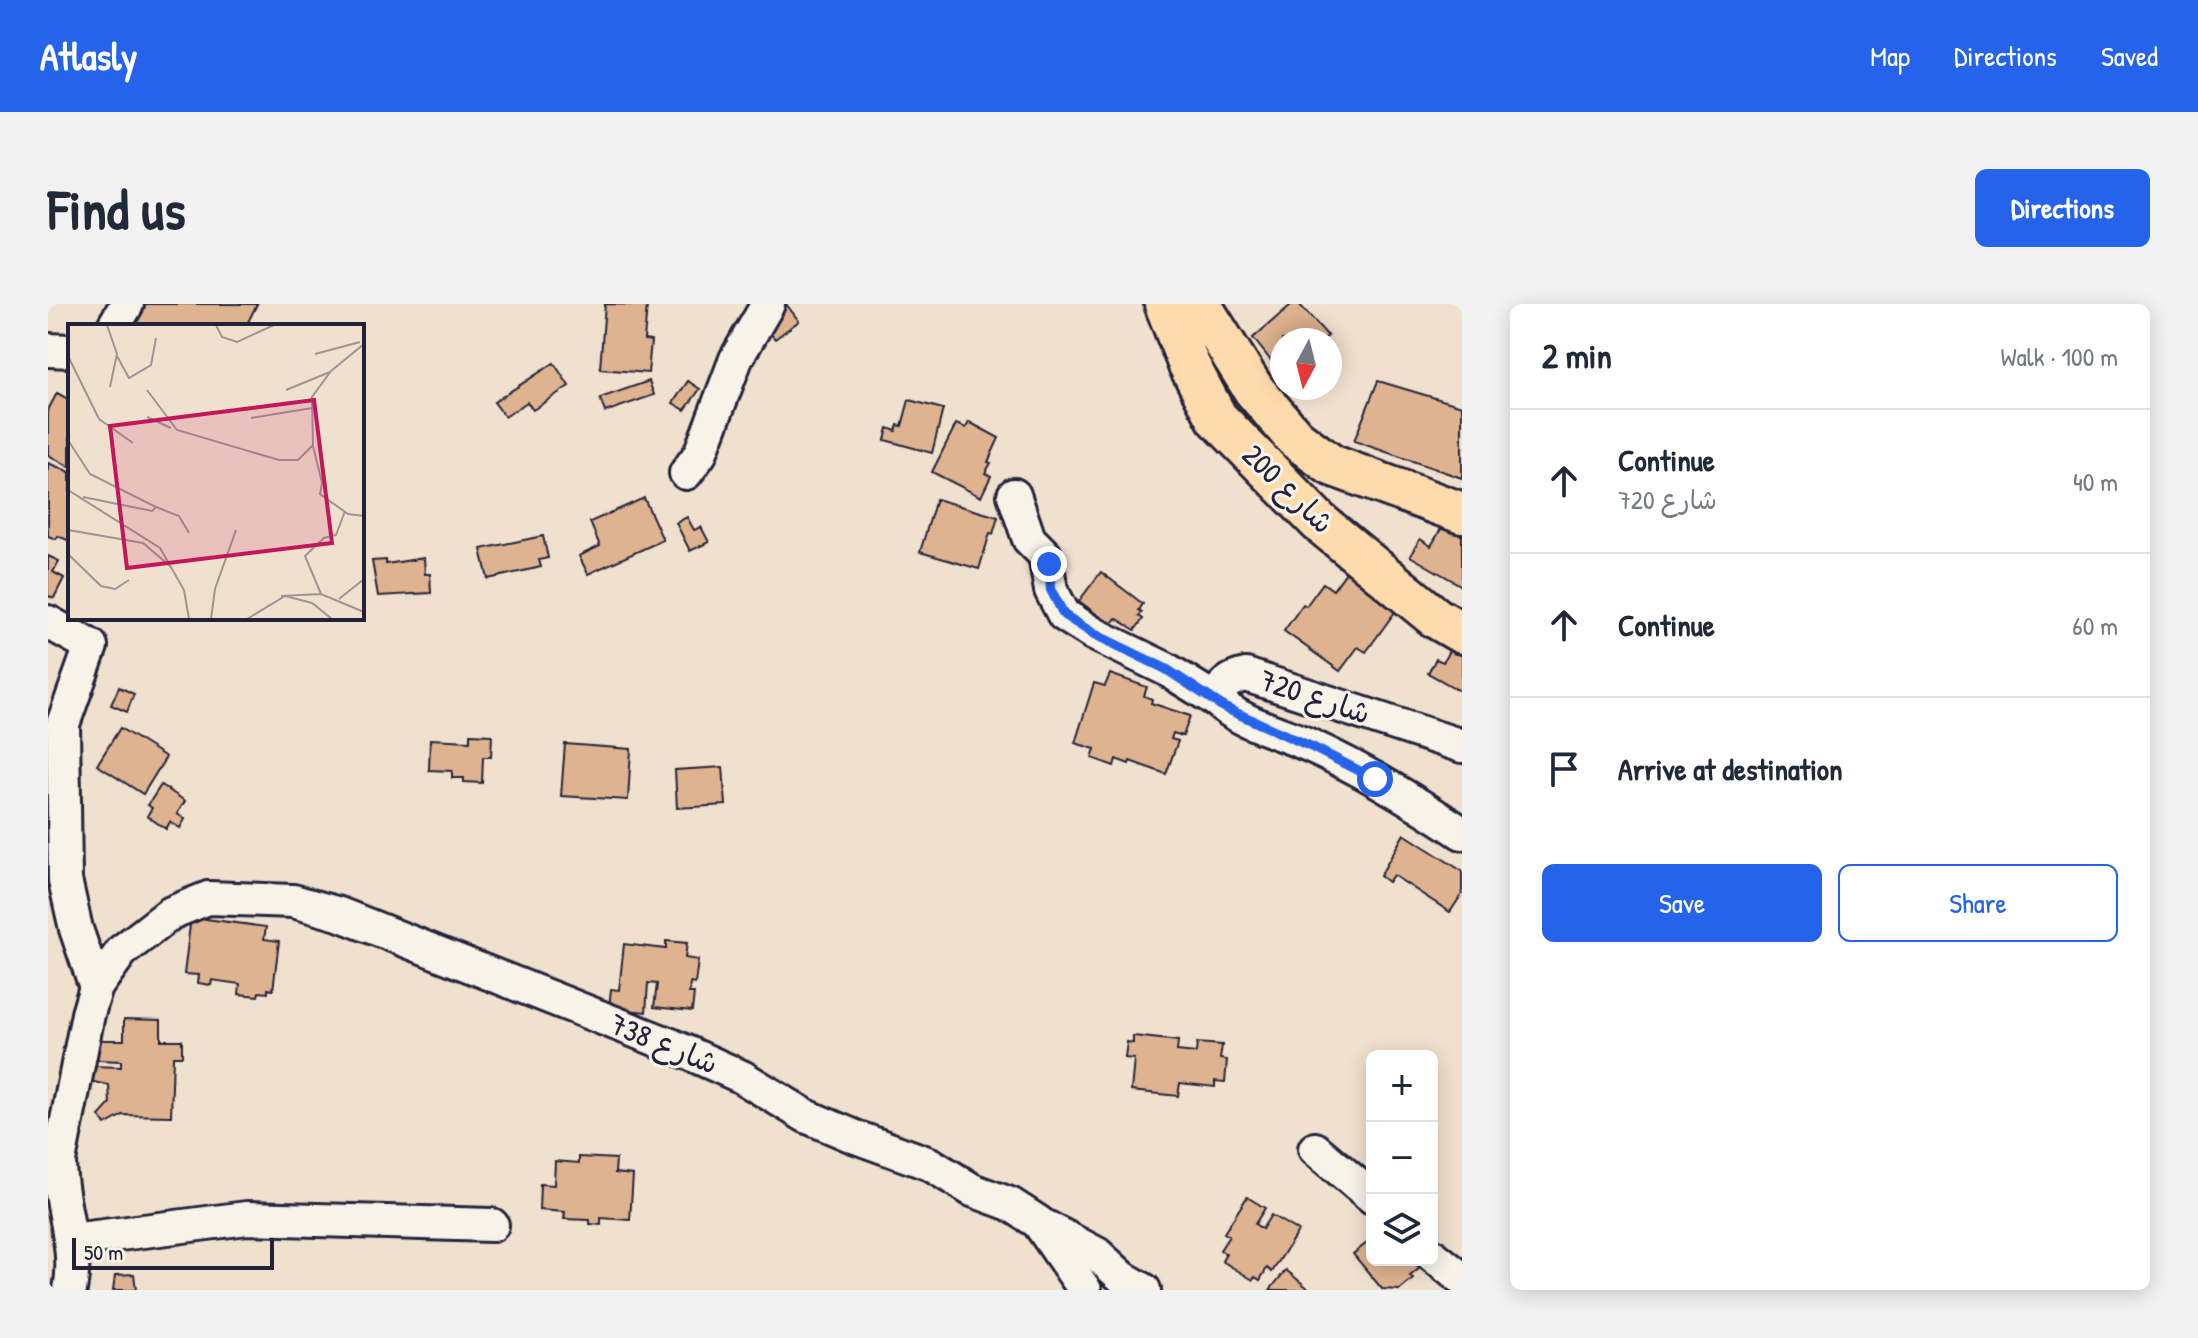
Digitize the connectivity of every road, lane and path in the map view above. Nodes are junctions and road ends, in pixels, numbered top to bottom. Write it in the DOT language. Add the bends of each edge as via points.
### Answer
graph roads {
  1 [pos="127,304"];
  2 [pos="768,304"];
  3 [pos="1165,304"];
  4 [pos="1200,304"];
  5 [pos="115,324"];
  6 [pos="48,350"];
  7 [pos="68,351"];
  8 [pos="686,473"];
  9 [pos="1014,495"];
  10 [pos="1462,513"];
  11 [pos="48,622"];
  12 [pos="1462,633"];
  13 [pos="1216,700"];
  14 [pos="1462,746"];
  15 [pos="1462,833"];
  16 [pos="96,987"];
  17 [pos="1315,1149"];
  18 [pos="1368,1194"];
  19 [pos="492,1225"];
  20 [pos="1046,1234"];
  21 [pos="72,1240"];
  22 [pos="1438,1260"];
  23 [pos="1462,1279"];
  24 [pos="70,1290"];
  25 [pos="1085,1290"];
  26 [pos="1144,1290"];
  1 -- 5 [label="street"];
  2 -- 8 [label="street" via="736,359 700,454"];
  3 -- 12 [label="main road, شارع 200" via="1217,418 1319,522 1436,618"];
  4 -- 10 [label="main road" via="1254,390 1295,438 1331,465"];
  6 -- 7 [label="street"];
  9 -- 13 [label="street" via="1029,539 1045,555 1051,590 1064,615"];
  11 -- 16 [label="street" via="91,646 63,724 65,880"];
  13 -- 14 [label="street, شارع 720" via="1227,682 1246,675"];
  13 -- 15 [label="street, شارع 720" via="1235,714 1375,779"];
  16 -- 20 [label="street, شارع 738" via="122,951 171,913 208,898 293,901 339,914 673,1046 742,1077 806,1116 930,1164 972,1190 1010,1204"];
  16 -- 21 [label="street" via="59,1161"];
  17 -- 18 [label="street"];
  19 -- 21 [label="street" via="247,1218"];
  20 -- 25 [label="street"];
  20 -- 26 [label="street, شارع 738" via="1097,1254"];
  21 -- 24 [label="street"];
  22 -- 23 [label="street"];
}
